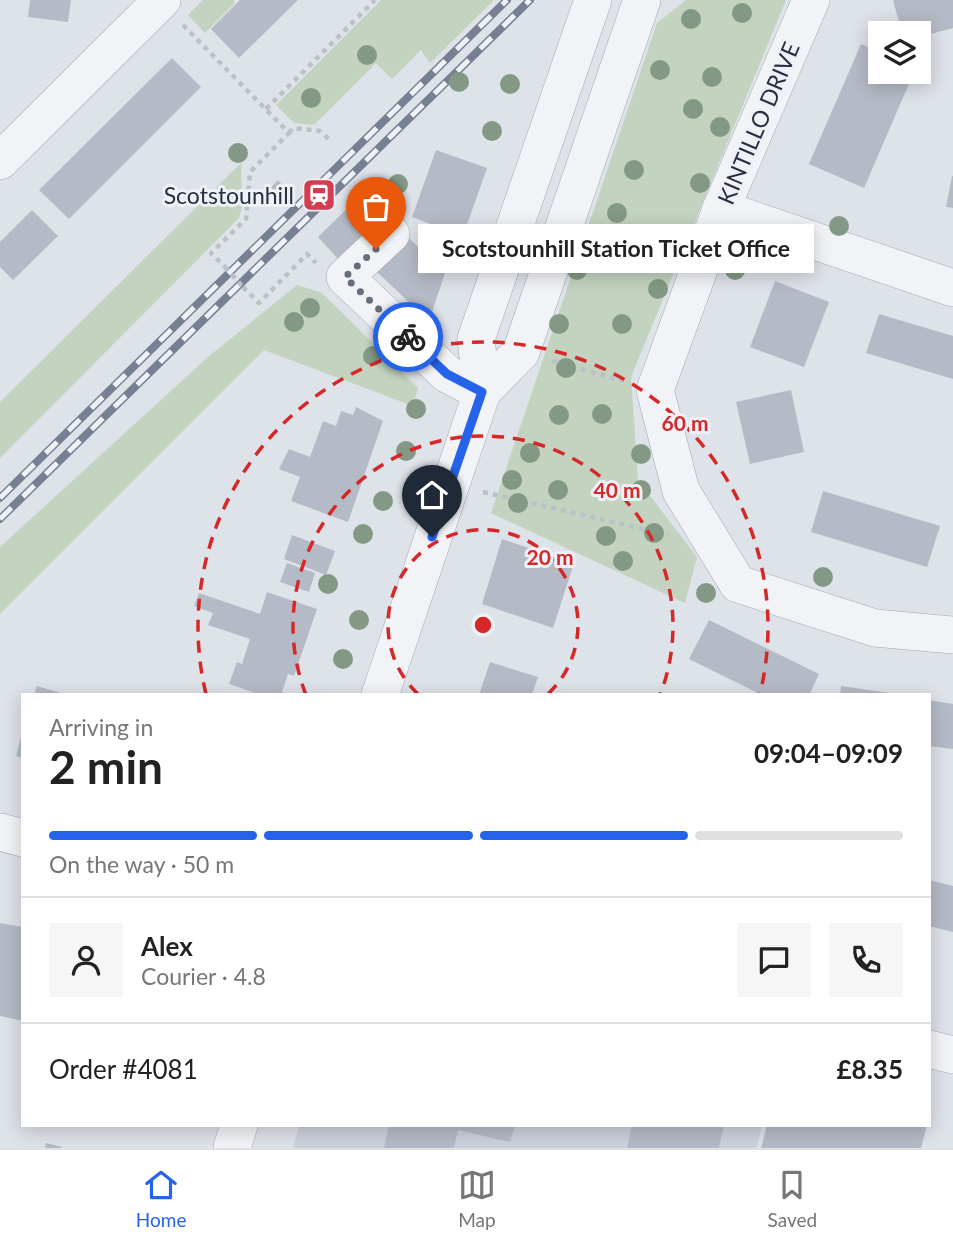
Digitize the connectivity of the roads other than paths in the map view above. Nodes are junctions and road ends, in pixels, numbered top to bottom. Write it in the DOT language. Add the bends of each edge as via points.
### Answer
graph roads {
  1 [pos="593,0"];
  2 [pos="642,0"];
  3 [pos="811,0"];
  4 [pos="160,1"];
  5 [pos="0,161"];
  6 [pos="721,209"];
  7 [pos="391,234"];
  8 [pos="953,288"];
  9 [pos="482,392"];
  10 [pos="953,635"];
  11 [pos="381,693"];
  12 [pos="0,832"];
  13 [pos="21,837"];
  14 [pos="931,1050"];
  15 [pos="953,1055"];
  16 [pos="238,1127"];
  17 [pos="232,1148"];
  1 -- 9 [label="street" via="476,339"];
  2 -- 9 [label="street" via="522,352"];
  3 -- 6 [label="street, KINTILLO DRIVE"];
  4 -- 5 [label="street"];
  6 -- 8 [label="street"];
  6 -- 10 [label="street, KINTILLO DRIVE" via="655,390 681,491 738,584 875,628"];
  7 -- 9 [label="street" via="345,277 447,374"];
  9 -- 11 [label="street"];
  12 -- 13 [label="street"];
  14 -- 15 [label="street"];
  16 -- 17 [label="street"];
}
